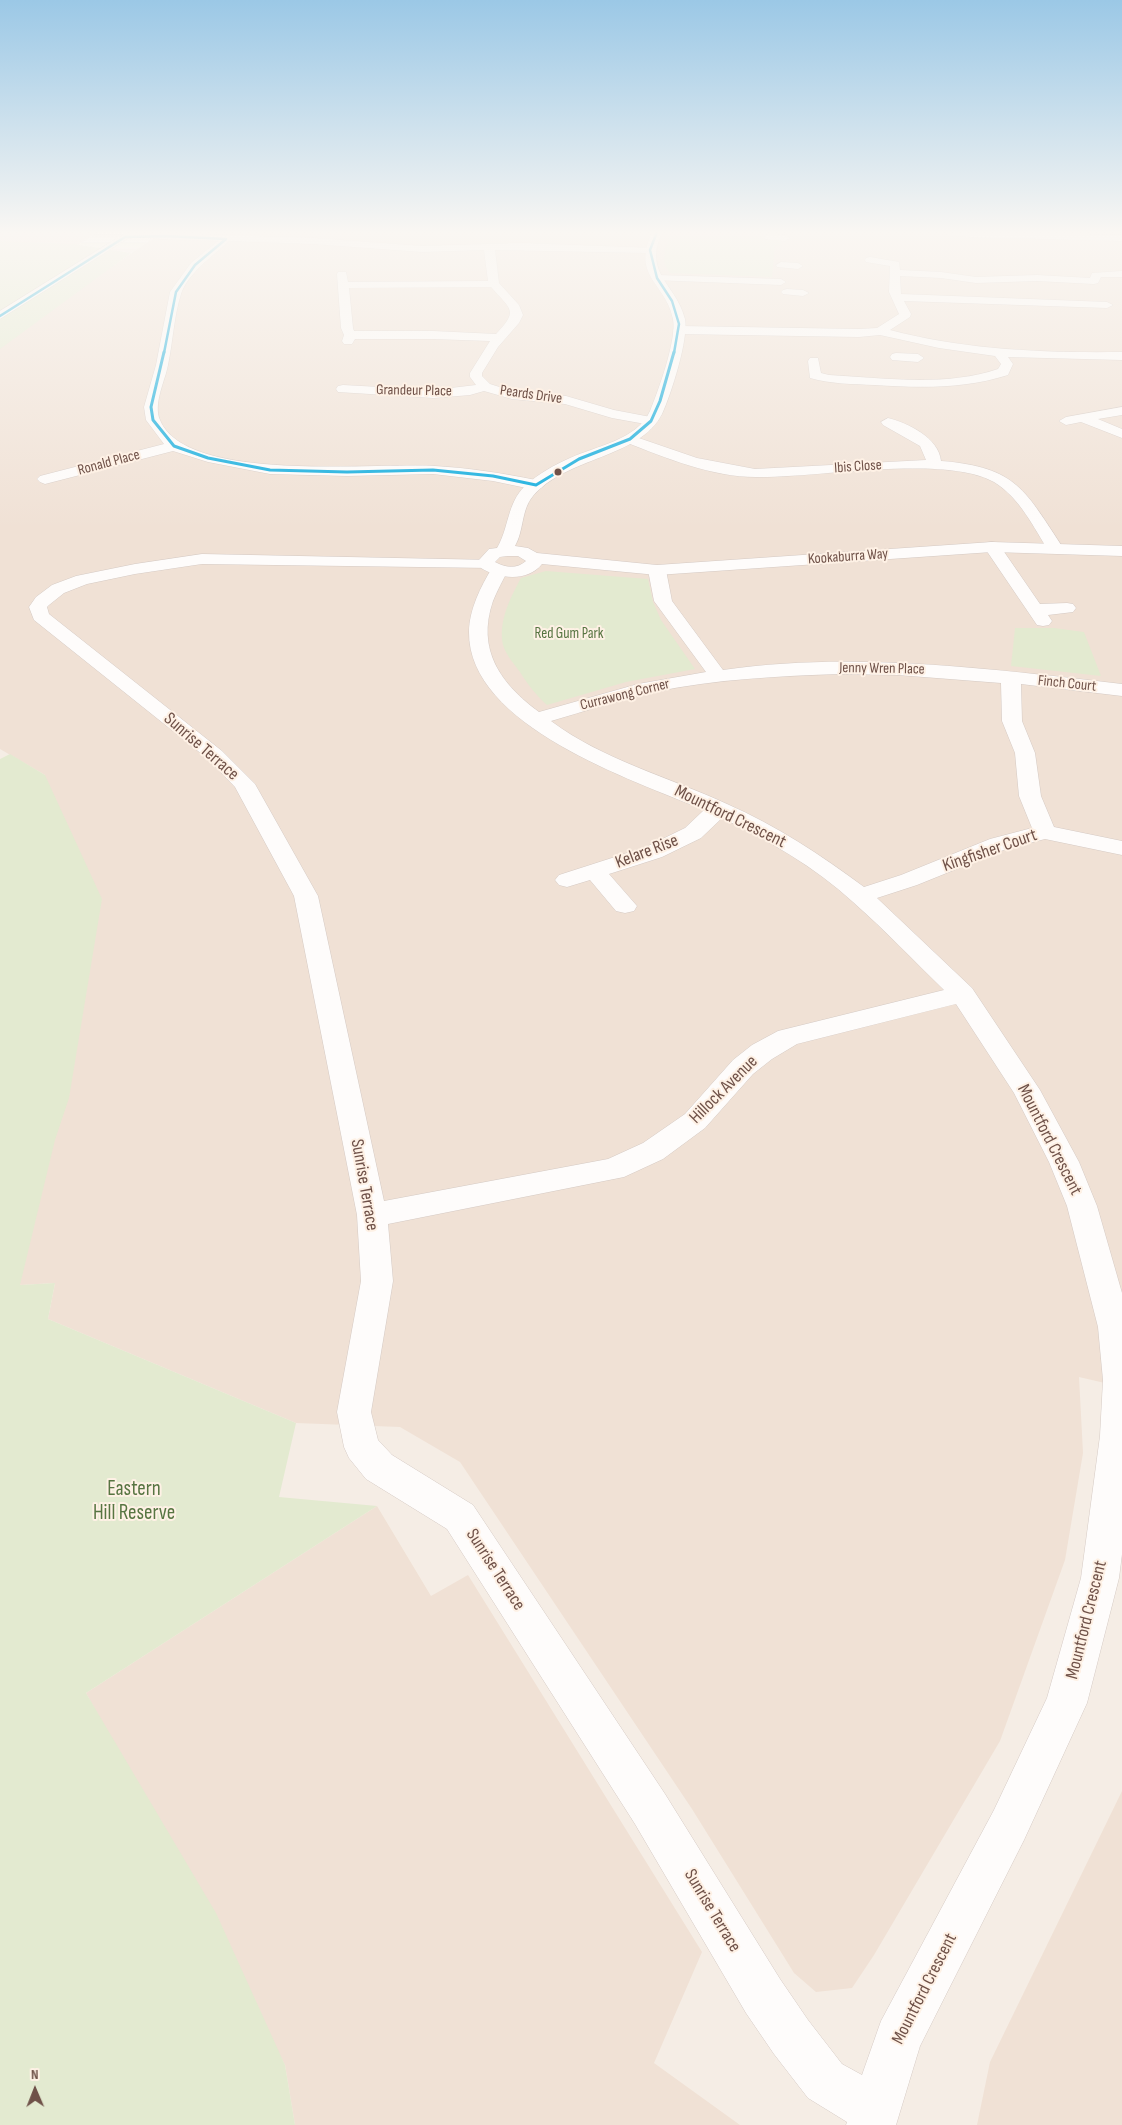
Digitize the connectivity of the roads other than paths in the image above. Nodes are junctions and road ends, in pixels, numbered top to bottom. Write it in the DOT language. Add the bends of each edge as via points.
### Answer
graph roads {
  1 [pos="168,331"];
  2 [pos="348,331"];
  3 [pos="505,331"];
  4 [pos="679,331"];
  5 [pos="709,331"];
  6 [pos="878,331"];
  7 [pos="880,331"];
  8 [pos="498,338"];
  9 [pos="920,341"];
  10 [pos="1001,352"];
  11 [pos="1122,356"];
  12 [pos="918,358"];
  13 [pos="800,361"];
  14 [pos="814,361"];
  15 [pos="829,361"];
  16 [pos="485,387"];
  17 [pos="343,388"];
  18 [pos="1122,412"];
  19 [pos="1082,418"];
  20 [pos="651,420"];
  21 [pos="1066,421"];
  22 [pos="888,422"];
  23 [pos="1122,434"];
  24 [pos="630,439"];
  25 [pos="174,446"];
  26 [pos="934,465"];
  27 [pos="44,479"];
  28 [pos="536,485"];
  29 [pos="992,548"];
  30 [pos="1056,549"];
  31 [pos="1122,551"];
  32 [pos="508,564"];
  33 [pos="657,570"];
  34 [pos="1067,608"];
  35 [pos="718,676"];
  36 [pos="1011,678"];
  37 [pos="1122,690"];
  38 [pos="534,720"];
  39 [pos="719,808"];
  40 [pos="1045,832"];
  41 [pos="1122,848"];
  42 [pos="594,871"];
  43 [pos="567,880"];
  44 [pos="861,896"];
  45 [pos="625,906"];
  46 [pos="963,994"];
  47 [pos="372,1215"];
  48 [pos="1120,1436"];
  49 [pos="874,2118"];
  1 -- 25 [label="street" via="151,407 153,420"];
  2 -- 8 [label="street" via="349,338 433,335"];
  3 -- 8 [label="street, Peards Drive"];
  4 -- 20 [label="street" via="660,401"];
  5 -- 6 [label="street" via="808,335"];
  7 -- 9 [label="street"];
  8 -- 16 [label="street, Peards Drive" via="476,374"];
  9 -- 10 [label="street"];
  9 -- 12 [label="street" via="900,357"];
  10 -- 11 [label="street"];
  10 -- 14 [label="street" via="1007,364 1004,372 956,381 828,379 815,375"];
  13 -- 14 [label="street"];
  14 -- 15 [label="street"];
  16 -- 17 [label="street, Grandeur Place" via="467,392 439,393"];
  16 -- 20 [label="street, Peards Drive" via="512,395 566,400 612,414"];
  18 -- 19 [label="street"];
  19 -- 21 [label="street"];
  19 -- 23 [label="street"];
  20 -- 24 [label="street"];
  22 -- 26 [label="street" via="924,441 934,457"];
  24 -- 26 [label="street, Ibis Close" via="695,463 738,471"];
  24 -- 28 [label="street" via="579,459"];
  25 -- 27 [label="street, Ronald Place"];
  25 -- 28 [label="street" via="208,458 270,470 433,470 493,476"];
  26 -- 30 [label="street, Ibis Close" via="973,471 1007,484 1021,497"];
  28 -- 32 [label="street" via="520,503 516,513"];
  29 -- 30 [label="street, Kookaburra Way"];
  29 -- 33 [label="street, Kookaburra Way"];
  29 -- 34 [label="street" via="1040,615"];
  30 -- 31 [label="street, Kookaburra Way"];
  32 -- 33 [label="street, Kookaburra Way" via="574,564"];
  32 -- 38 [label="street, Mountford Crescent" via="484,602 478,630 481,654 503,692"];
  32 -- 47 [label="street, Sunrise Terrace" via="202,559 82,580 58,589 38,608 40,616 215,755 244,784 306,896"];
  33 -- 35 [label="street" via="663,601"];
  35 -- 36 [label="street, Jenny Wren Place" via="852,668 915,669"];
  35 -- 38 [label="street, Currawong Corner" via="633,691"];
  36 -- 37 [label="street, Finch Court"];
  36 -- 40 [label="street" via="1012,722 1025,753 1030,796"];
  38 -- 39 [label="street, Mountford Crescent" via="582,749"];
  39 -- 42 [label="street, Kelare Rise" via="693,833 662,848"];
  39 -- 44 [label="street, Mountford Crescent" via="810,858"];
  40 -- 41 [label="street, Kingfisher Court"];
  40 -- 44 [label="street, Kingfisher Court" via="998,844"];
  42 -- 43 [label="street, Kelare Rise"];
  42 -- 45 [label="street, Kelare Rise"];
  44 -- 46 [label="street, Mountford Crescent"];
  46 -- 47 [label="street, Hillock Avenue" via="788,1038 743,1067 695,1122 653,1151 613,1169"];
  46 -- 48 [label="street, Mountford Crescent" via="1026,1090 1064,1162 1082,1206 1115,1327 1120,1380"];
  47 -- 49 [label="street, Sunrise Terrace" via="377,1281 354,1412 362,1447 379,1467 460,1517 650,1809 791,2037 825,2081"];
  48 -- 49 [label="street, Mountford Crescent" via="1100,1578 1066,1703 1009,1825 898,2038"];
}
